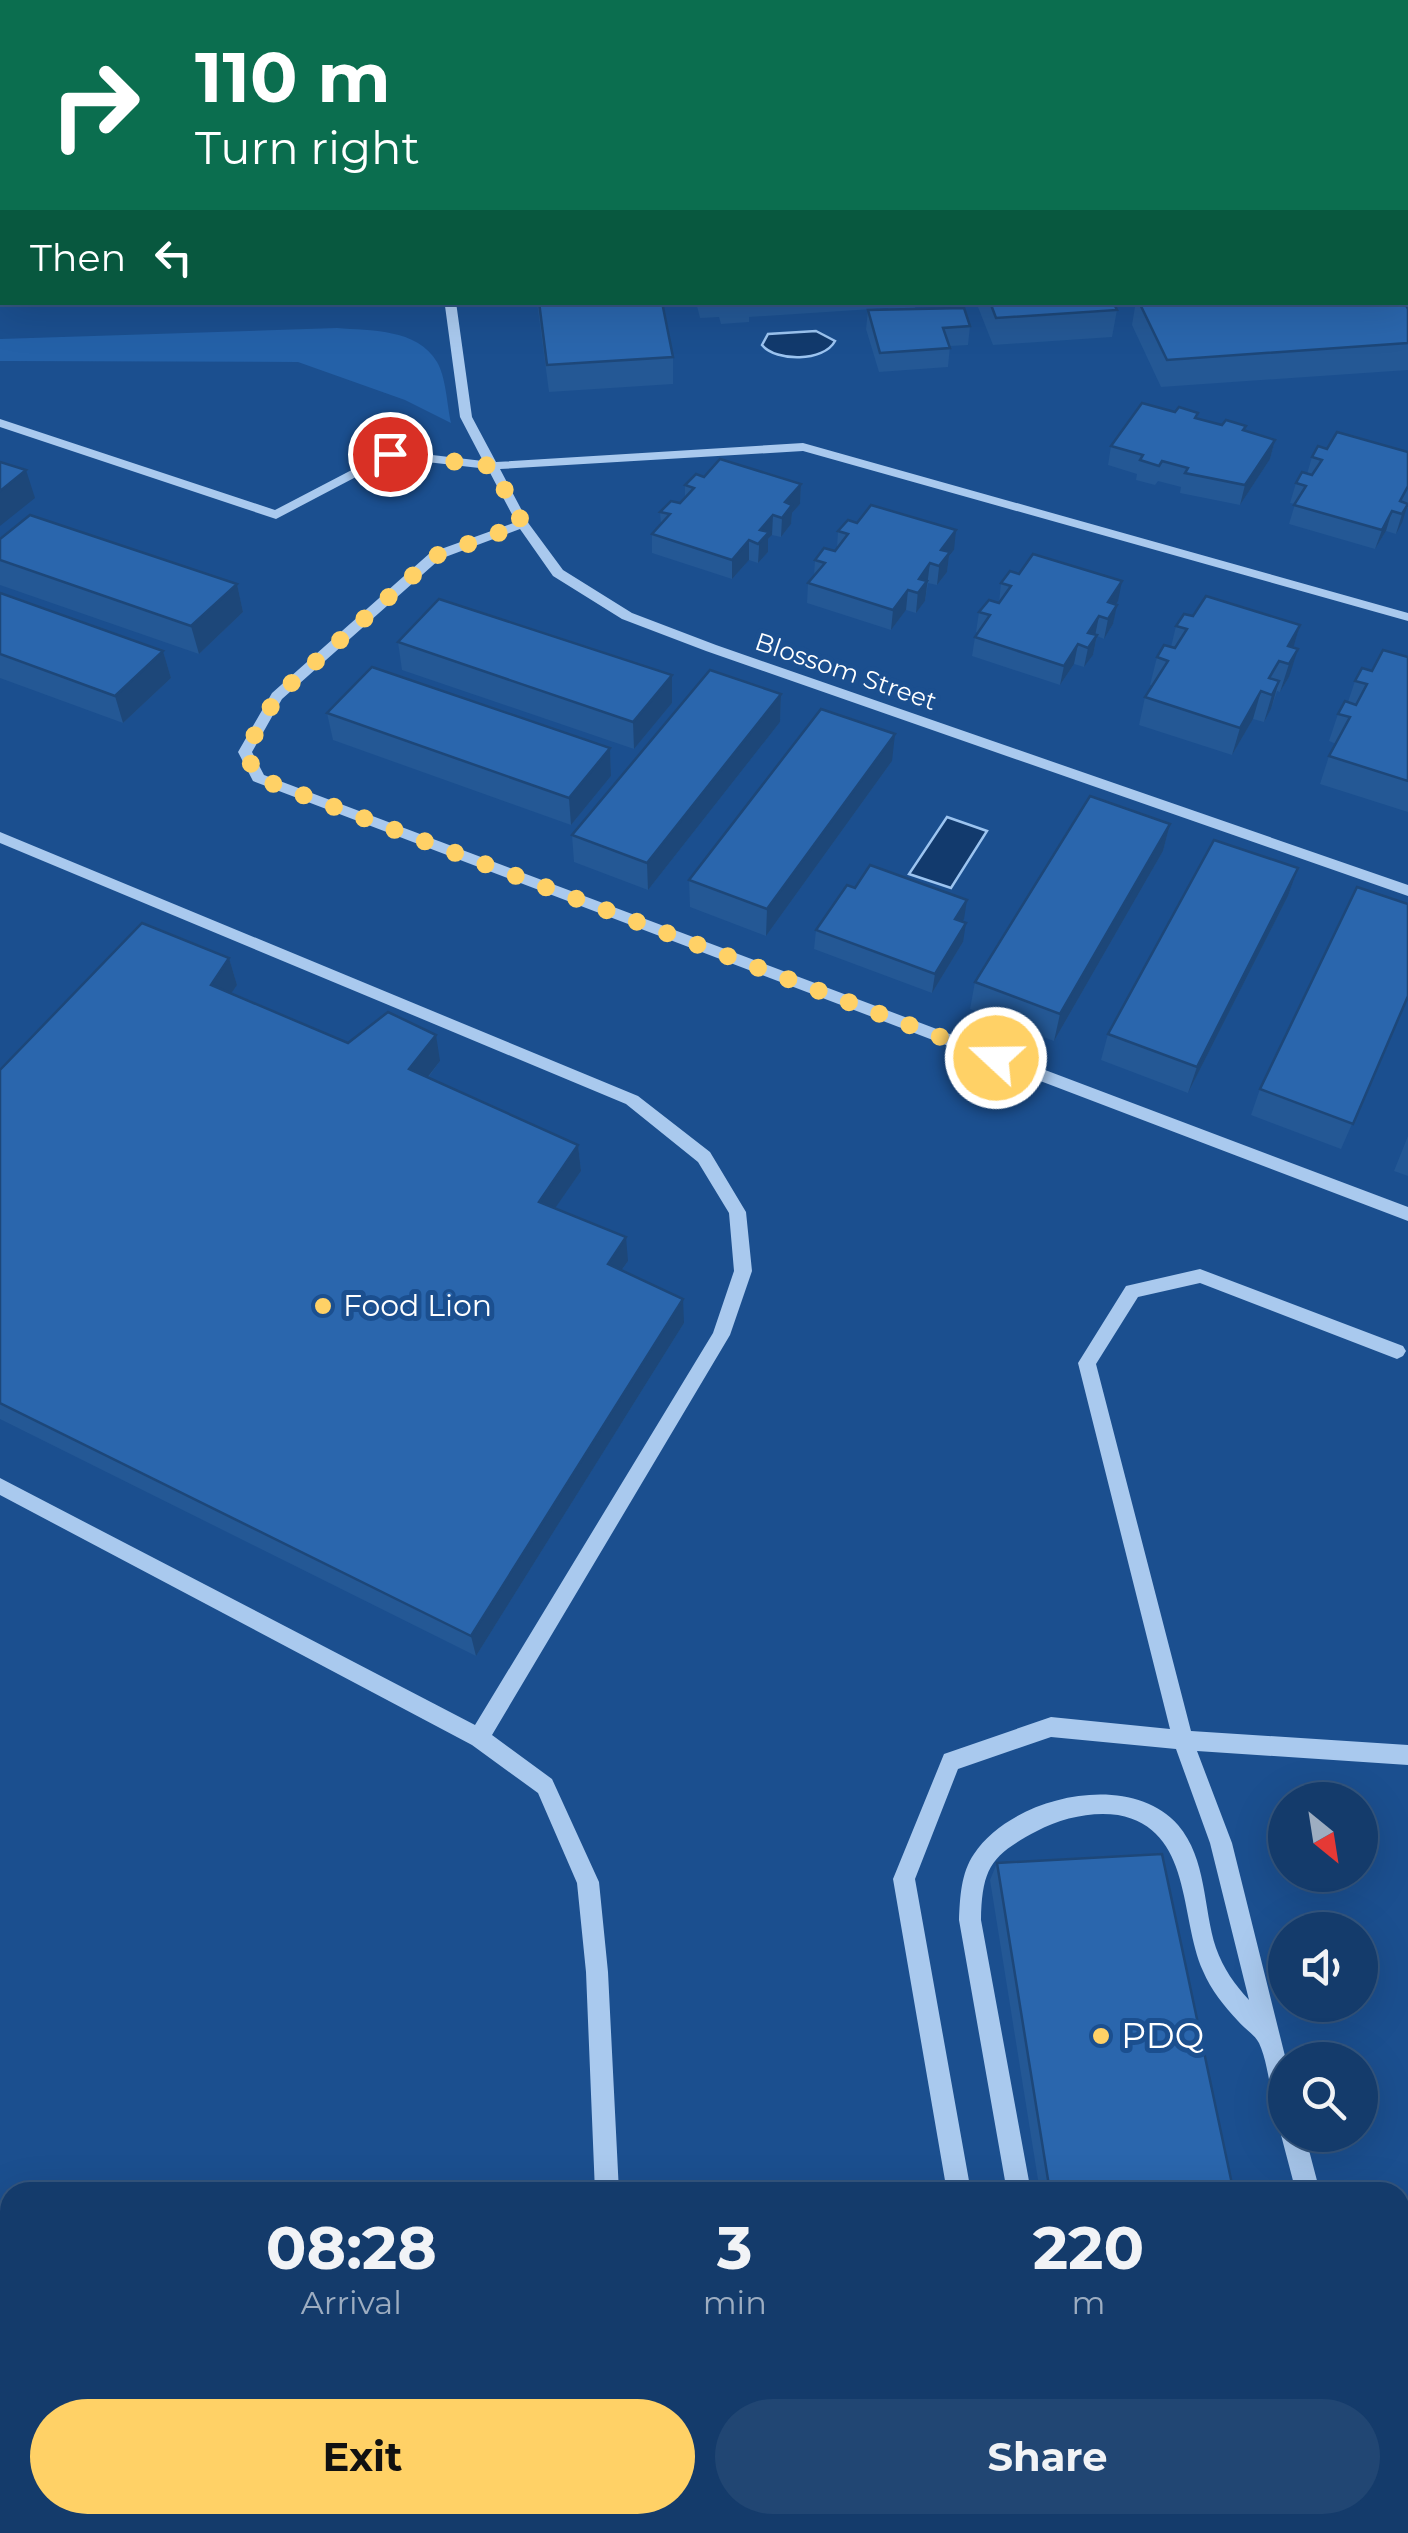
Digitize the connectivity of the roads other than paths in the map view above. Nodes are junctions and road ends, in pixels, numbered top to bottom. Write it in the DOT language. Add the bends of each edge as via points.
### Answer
graph roads {
  1 [pos="450,305"];
  2 [pos="0,423"];
  3 [pos="492,466"];
  4 [pos="523,524"];
  5 [pos="1408,617"];
  6 [pos="0,837"];
  7 [pos="1408,891"];
  8 [pos="1408,1214"];
  9 [pos="1397,1351"];
  10 [pos="0,1486"];
  11 [pos="479,1738"];
  12 [pos="1182,1740"];
  13 [pos="1408,1755"];
  14 [pos="1268,2033"];
  15 [pos="1270,2042"];
  16 [pos="1297,2152"];
  17 [pos="607,2182"];
  18 [pos="957,2182"];
  19 [pos="1017,2182"];
  20 [pos="1305,2182"];
  1 -- 3 [label="street, Blossom Street" via="466,417"];
  2 -- 3 [label="street" via="276,515 390,454"];
  3 -- 4 [label="street, Blossom Street"];
  3 -- 5 [label="street" via="803,448"];
  4 -- 7 [label="street, Blossom Street" via="558,573 628,616"];
  4 -- 8 [label="street" via="435,556 277,696 245,752 258,778"];
  6 -- 11 [label="street" via="632,1100 704,1158 736,1212 742,1272 720,1335"];
  9 -- 12 [label="street" via="1200,1276 1132,1290 1087,1363"];
  10 -- 11 [label="street"];
  11 -- 17 [label="street" via="545,1786 588,1882"];
  12 -- 13 [label="street"];
  12 -- 14 [label="street" via="1222,1842"];
  12 -- 18 [label="street" via="1051,1727 951,1760 904,1878"];
  14 -- 15 [label="street"];
  14 -- 19 [label="street" via="1230,2001 1205,1950 1186,1859 1166,1823 1136,1807 1070,1807 1003,1839 989,1848 971,1878 970,1920"];
  16 -- 20 [label="street"];
}
